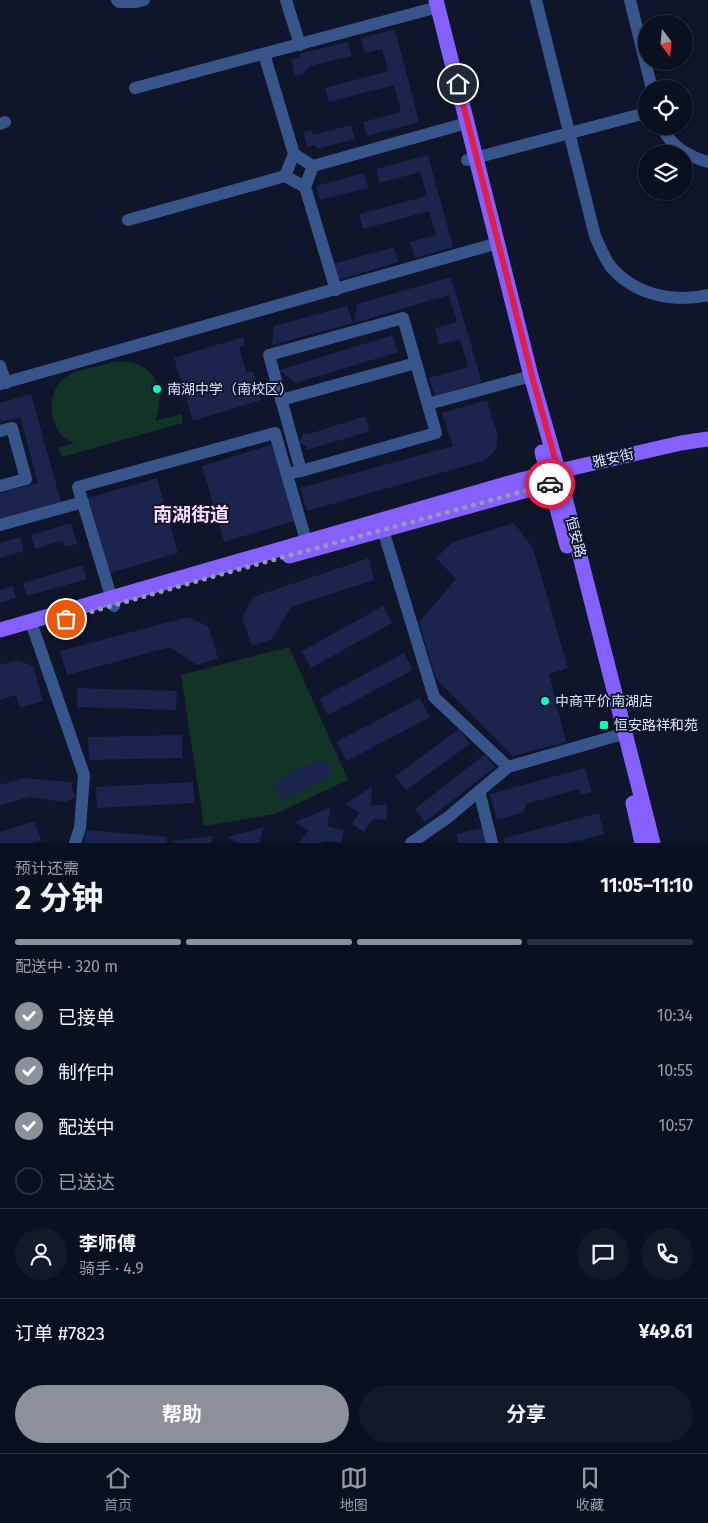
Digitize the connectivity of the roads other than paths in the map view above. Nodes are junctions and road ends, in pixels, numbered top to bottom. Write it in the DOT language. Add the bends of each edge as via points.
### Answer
graph roads {
  1 [pos="117,0"];
  2 [pos="144,0"];
  3 [pos="286,0"];
  4 [pos="536,0"];
  5 [pos="630,0"];
  6 [pos="433,4"];
  7 [pos="300,44"];
  8 [pos="264,54"];
  9 [pos="650,80"];
  10 [pos="135,88"];
  11 [pos="638,115"];
  12 [pos="463,124"];
  13 [pos="570,134"];
  14 [pos="668,135"];
  15 [pos="294,154"];
  16 [pos="472,159"];
  17 [pos="708,162"];
  18 [pos="313,166"];
  19 [pos="285,176"];
  20 [pos="305,187"];
  21 [pos="128,220"];
  22 [pos="493,245"];
  23 [pos="336,290"];
  24 [pos="708,295"];
  25 [pos="416,364"];
  26 [pos="0,366"];
  27 [pos="527,378"];
  28 [pos="3,384"];
  29 [pos="281,400"];
  30 [pos="428,404"];
  31 [pos="0,431"];
  32 [pos="708,438"];
  33 [pos="708,447"];
  34 [pos="301,470"];
  35 [pos="287,474"];
  36 [pos="554,477"];
  37 [pos="0,486"];
  38 [pos="83,502"];
  39 [pos="0,525"];
  40 [pos="383,530"];
  41 [pos="308,546"];
  42 [pos="113,601"];
  43 [pos="34,628"];
  44 [pos="0,630"];
  45 [pos="0,638"];
  46 [pos="622,734"];
  47 [pos="508,767"];
  48 [pos="479,791"];
  49 [pos="75,843"];
  50 [pos="411,843"];
  51 [pos="492,843"];
  52 [pos="642,843"];
  53 [pos="653,843"];
  1 -- 2 [label="street"];
  3 -- 7 [label="street"];
  4 -- 13 [label="street"];
  5 -- 9 [label="street"];
  6 -- 7 [label="street"];
  6 -- 12 [label="main road, 恒安路"];
  7 -- 8 [label="street"];
  8 -- 10 [label="street"];
  8 -- 15 [label="street"];
  11 -- 13 [label="street"];
  12 -- 16 [label="main road, 恒安路"];
  12 -- 18 [label="street"];
  13 -- 16 [label="street"];
  13 -- 24 [label="street" via="595,236 612,268 627,281 649,292 682,299"];
  14 -- 17 [label="street" via="686,154"];
  15 -- 18 [label="street"];
  15 -- 19 [label="street"];
  16 -- 22 [label="main road, 恒安路"];
  18 -- 20 [label="street"];
  19 -- 20 [label="street"];
  19 -- 21 [label="street"];
  20 -- 23 [label="street"];
  22 -- 23 [label="street"];
  22 -- 27 [label="main road, 恒安路"];
  23 -- 28 [label="street"];
  25 -- 29 [label="street"];
  25 -- 29 [label="street" via="403,318 269,355"];
  25 -- 30 [label="street"];
  26 -- 28 [label="street"];
  27 -- 30 [label="street"];
  27 -- 36 [label="main road, 恒安路"];
  29 -- 34 [label="street"];
  30 -- 34 [label="street" via="436,433"];
  31 -- 37 [label="street" via="12,428 26,479"];
  32 -- 36 [label="main road, 雅安街"];
  33 -- 36 [label="main road, 雅安街"];
  34 -- 35 [label="street"];
  35 -- 38 [label="street" via="275,433 78,487"];
  35 -- 41 [label="street"];
  36 -- 40 [label="main road, 雅安街"];
  36 -- 41 [label="main road, 雅安街"];
  36 -- 46 [label="main road, 恒安路"];
  38 -- 39 [label="street"];
  38 -- 42 [label="street"];
  40 -- 41 [label="main road, 雅安街"];
  40 -- 47 [label="street" via="434,697"];
  41 -- 42 [label="main road, 雅安街" via="229,572"];
  42 -- 43 [label="main road, 雅安街"];
  42 -- 44 [label="main road, 雅安街"];
  43 -- 45 [label="main road, 雅安街"];
  43 -- 49 [label="street" via="84,775 80,828"];
  46 -- 47 [label="street"];
  46 -- 52 [label="main road, 恒安路"];
  46 -- 53 [label="main road, 恒安路"];
  47 -- 48 [label="street"];
  48 -- 50 [label="street"];
  48 -- 51 [label="street"];
}
